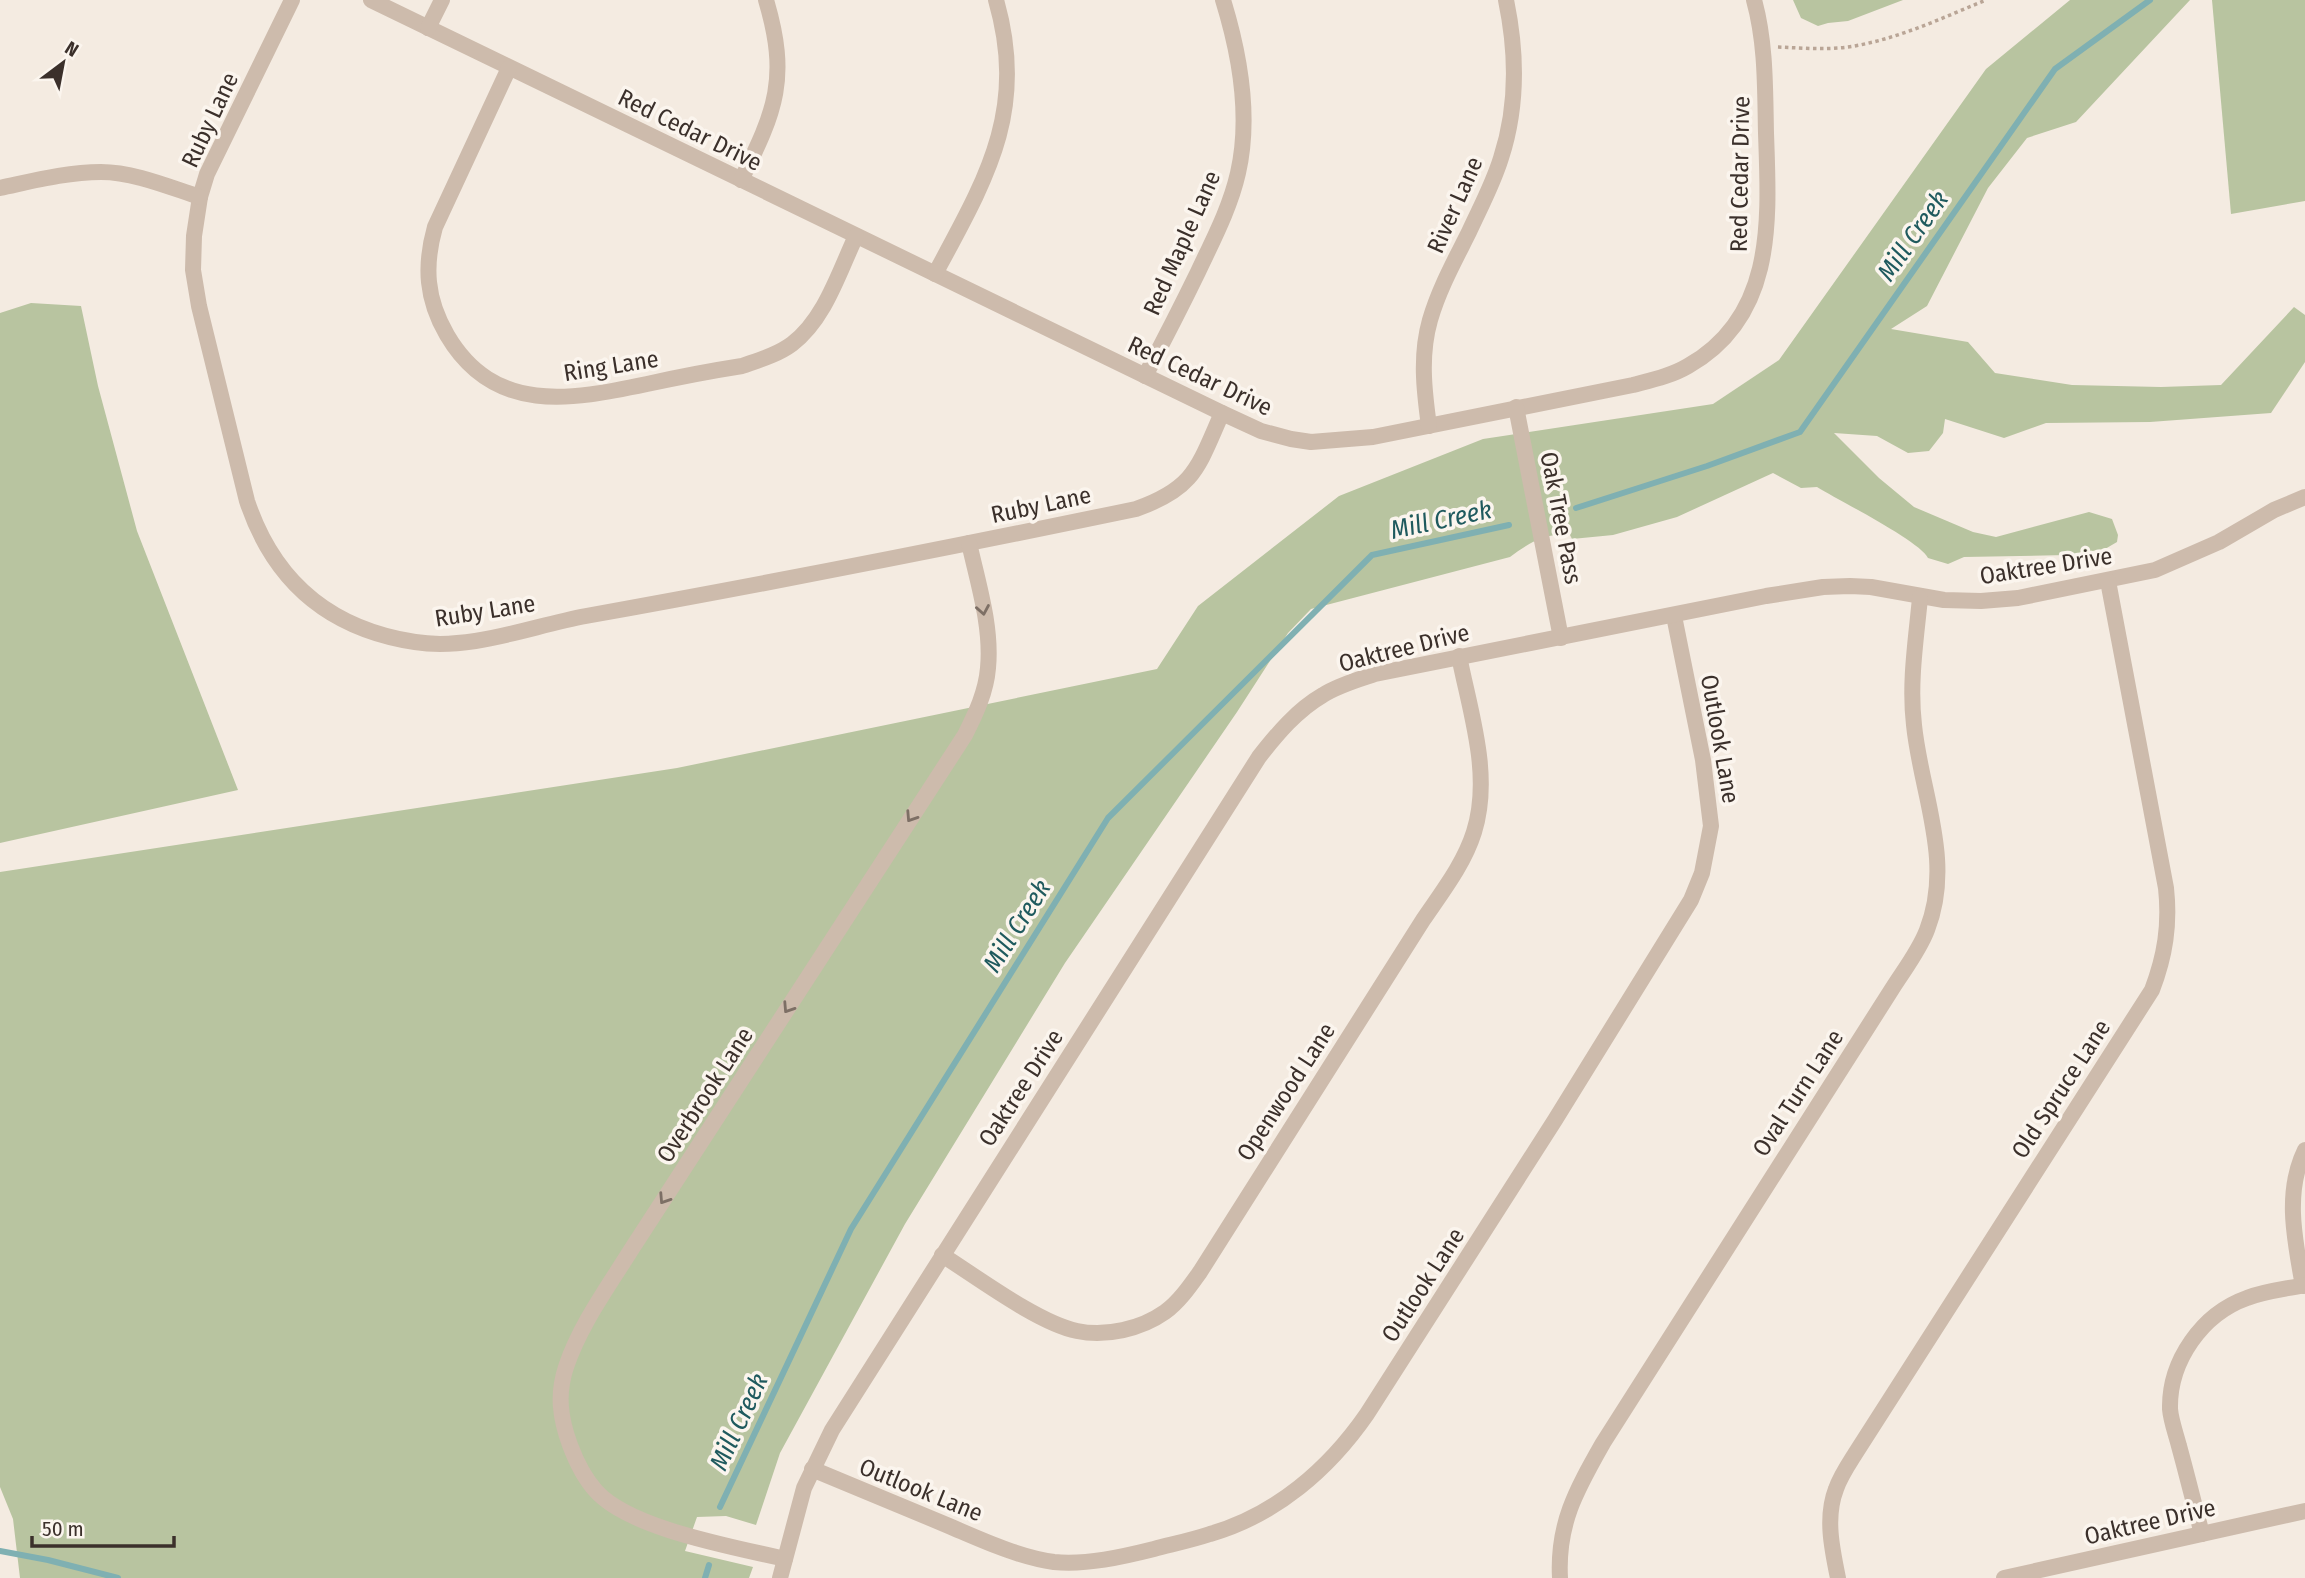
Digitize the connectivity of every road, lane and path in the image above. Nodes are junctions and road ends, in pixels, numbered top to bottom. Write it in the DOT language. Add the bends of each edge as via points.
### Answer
graph roads {
  1 [pos="292,0"];
  2 [pos="371,0"];
  3 [pos="442,0"];
  4 [pos="766,0"];
  5 [pos="996,0"];
  6 [pos="1223,0"];
  7 [pos="1506,0"];
  8 [pos="1754,0"];
  9 [pos="1986,0"];
  10 [pos="428,28"];
  11 [pos="1762,46"];
  12 [pos="509,68"];
  13 [pos="741,180"];
  14 [pos="0,188"];
  15 [pos="200,197"];
  16 [pos="856,236"];
  17 [pos="935,274"];
  18 [pos="1145,376"];
  19 [pos="1516,408"];
  20 [pos="1222,414"];
  21 [pos="1429,426"];
  22 [pos="2305,496"];
  23 [pos="969,543"];
  24 [pos="2108,581"];
  25 [pos="1920,597"];
  26 [pos="1674,616"];
  27 [pos="1561,638"];
  28 [pos="1459,656"];
  29 [pos="2305,1150"];
  30 [pos="942,1255"];
  31 [pos="2304,1286"];
  32 [pos="811,1469"];
  33 [pos="2305,1511"];
  34 [pos="2202,1534"];
  35 [pos="785,1559"];
  36 [pos="780,1578"];
  37 [pos="1560,1578"];
  38 [pos="1839,1578"];
  39 [pos="2004,1578"];
  1 -- 15 [label="street, Ruby Lane"];
  2 -- 10 [label="street, Red Cedar Drive"];
  3 -- 10 [label="street"];
  4 -- 13 [label="street" via="778,50 775,99"];
  5 -- 17 [label="street" via="1009,76 1007,104 982,183"];
  6 -- 18 [label="street, Red Maple Lane" via="1240,67 1243,118 1238,172 1207,253"];
  7 -- 21 [label="street, River Lane" via="1515,75 1511,117 1501,160 1430,321 1423,380"];
  8 -- 11 [label="street, Red Cedar Drive"];
  9 -- 11 [label="path" via="1874,42 1819,48"];
  10 -- 12 [label="street, Red Cedar Drive"];
  11 -- 19 [label="street, Red Cedar Drive" via="1766,233 1755,292 1745,312 1705,355 1666,376"];
  12 -- 13 [label="street, Red Cedar Drive"];
  12 -- 16 [label="street, Ring Lane" via="435,227 428,252 429,287 441,324 452,343 484,376 528,395 572,398 767,358 808,329"];
  13 -- 16 [label="street, Red Cedar Drive"];
  14 -- 15 [label="street" via="103,172"];
  15 -- 23 [label="street, Ruby Lane" via="192,270 255,526 290,579 326,611 356,625 385,636 444,644"];
  16 -- 17 [label="street, Red Cedar Drive"];
  17 -- 18 [label="street, Red Cedar Drive"];
  18 -- 20 [label="street, Red Cedar Drive"];
  19 -- 21 [label="street, Red Cedar Drive"];
  19 -- 27 [label="street, Oak Tree Pass"];
  20 -- 21 [label="street, Red Cedar Drive" via="1261,431 1311,442"];
  20 -- 23 [label="street, Ruby Lane" via="1193,475 1160,500 1136,509"];
  22 -- 24 [label="street, Oaktree Drive" via="2181,560"];
  23 -- 35 [label="street, Overbrook Lane, one-way" via="989,653 984,691 971,722 631,1250 581,1332 561,1387 564,1428 576,1459 597,1493 616,1509 649,1524"];
  24 -- 25 [label="street, Oaktree Drive" via="2018,598"];
  24 -- 38 [label="street, Old Spruce Lane" via="2166,888 2168,927 2161,966 2152,990 1836,1488 1830,1525"];
  25 -- 26 [label="street, Oaktree Drive" via="1871,587 1823,587"];
  25 -- 37 [label="street, Oval Turn Lane" via="1913,724 1938,854 1937,892 1927,929 1603,1443 1577,1489 1563,1531"];
  26 -- 27 [label="street, Oaktree Drive"];
  26 -- 32 [label="street, Outlook Lane" via="1703,760 1711,826 1702,873 1691,900 1555,1120 1367,1413 1331,1459 1264,1512 1213,1534 1087,1562 1056,1562 999,1546"];
  27 -- 28 [label="street, Oaktree Drive"];
  28 -- 30 [label="street, Oaktree Drive" via="1340,686 1301,710 1280,730"];
  28 -- 30 [label="street, Openwood Lane" via="1481,779 1474,833 1452,878 1178,1300 1137,1326 1116,1332 1077,1331 1025,1307"];
  29 -- 31 [label="street" via="2292,1202"];
  30 -- 32 [label="street, Oaktree Drive"];
  31 -- 34 [label="street" via="2249,1297 2229,1306 2200,1330 2177,1368 2170,1412"];
  32 -- 35 [label="street, Oaktree Drive"];
  33 -- 34 [label="street, Oaktree Drive"];
  34 -- 39 [label="street, Oaktree Drive"];
  35 -- 36 [label="street, Oaktree Drive"];
}
